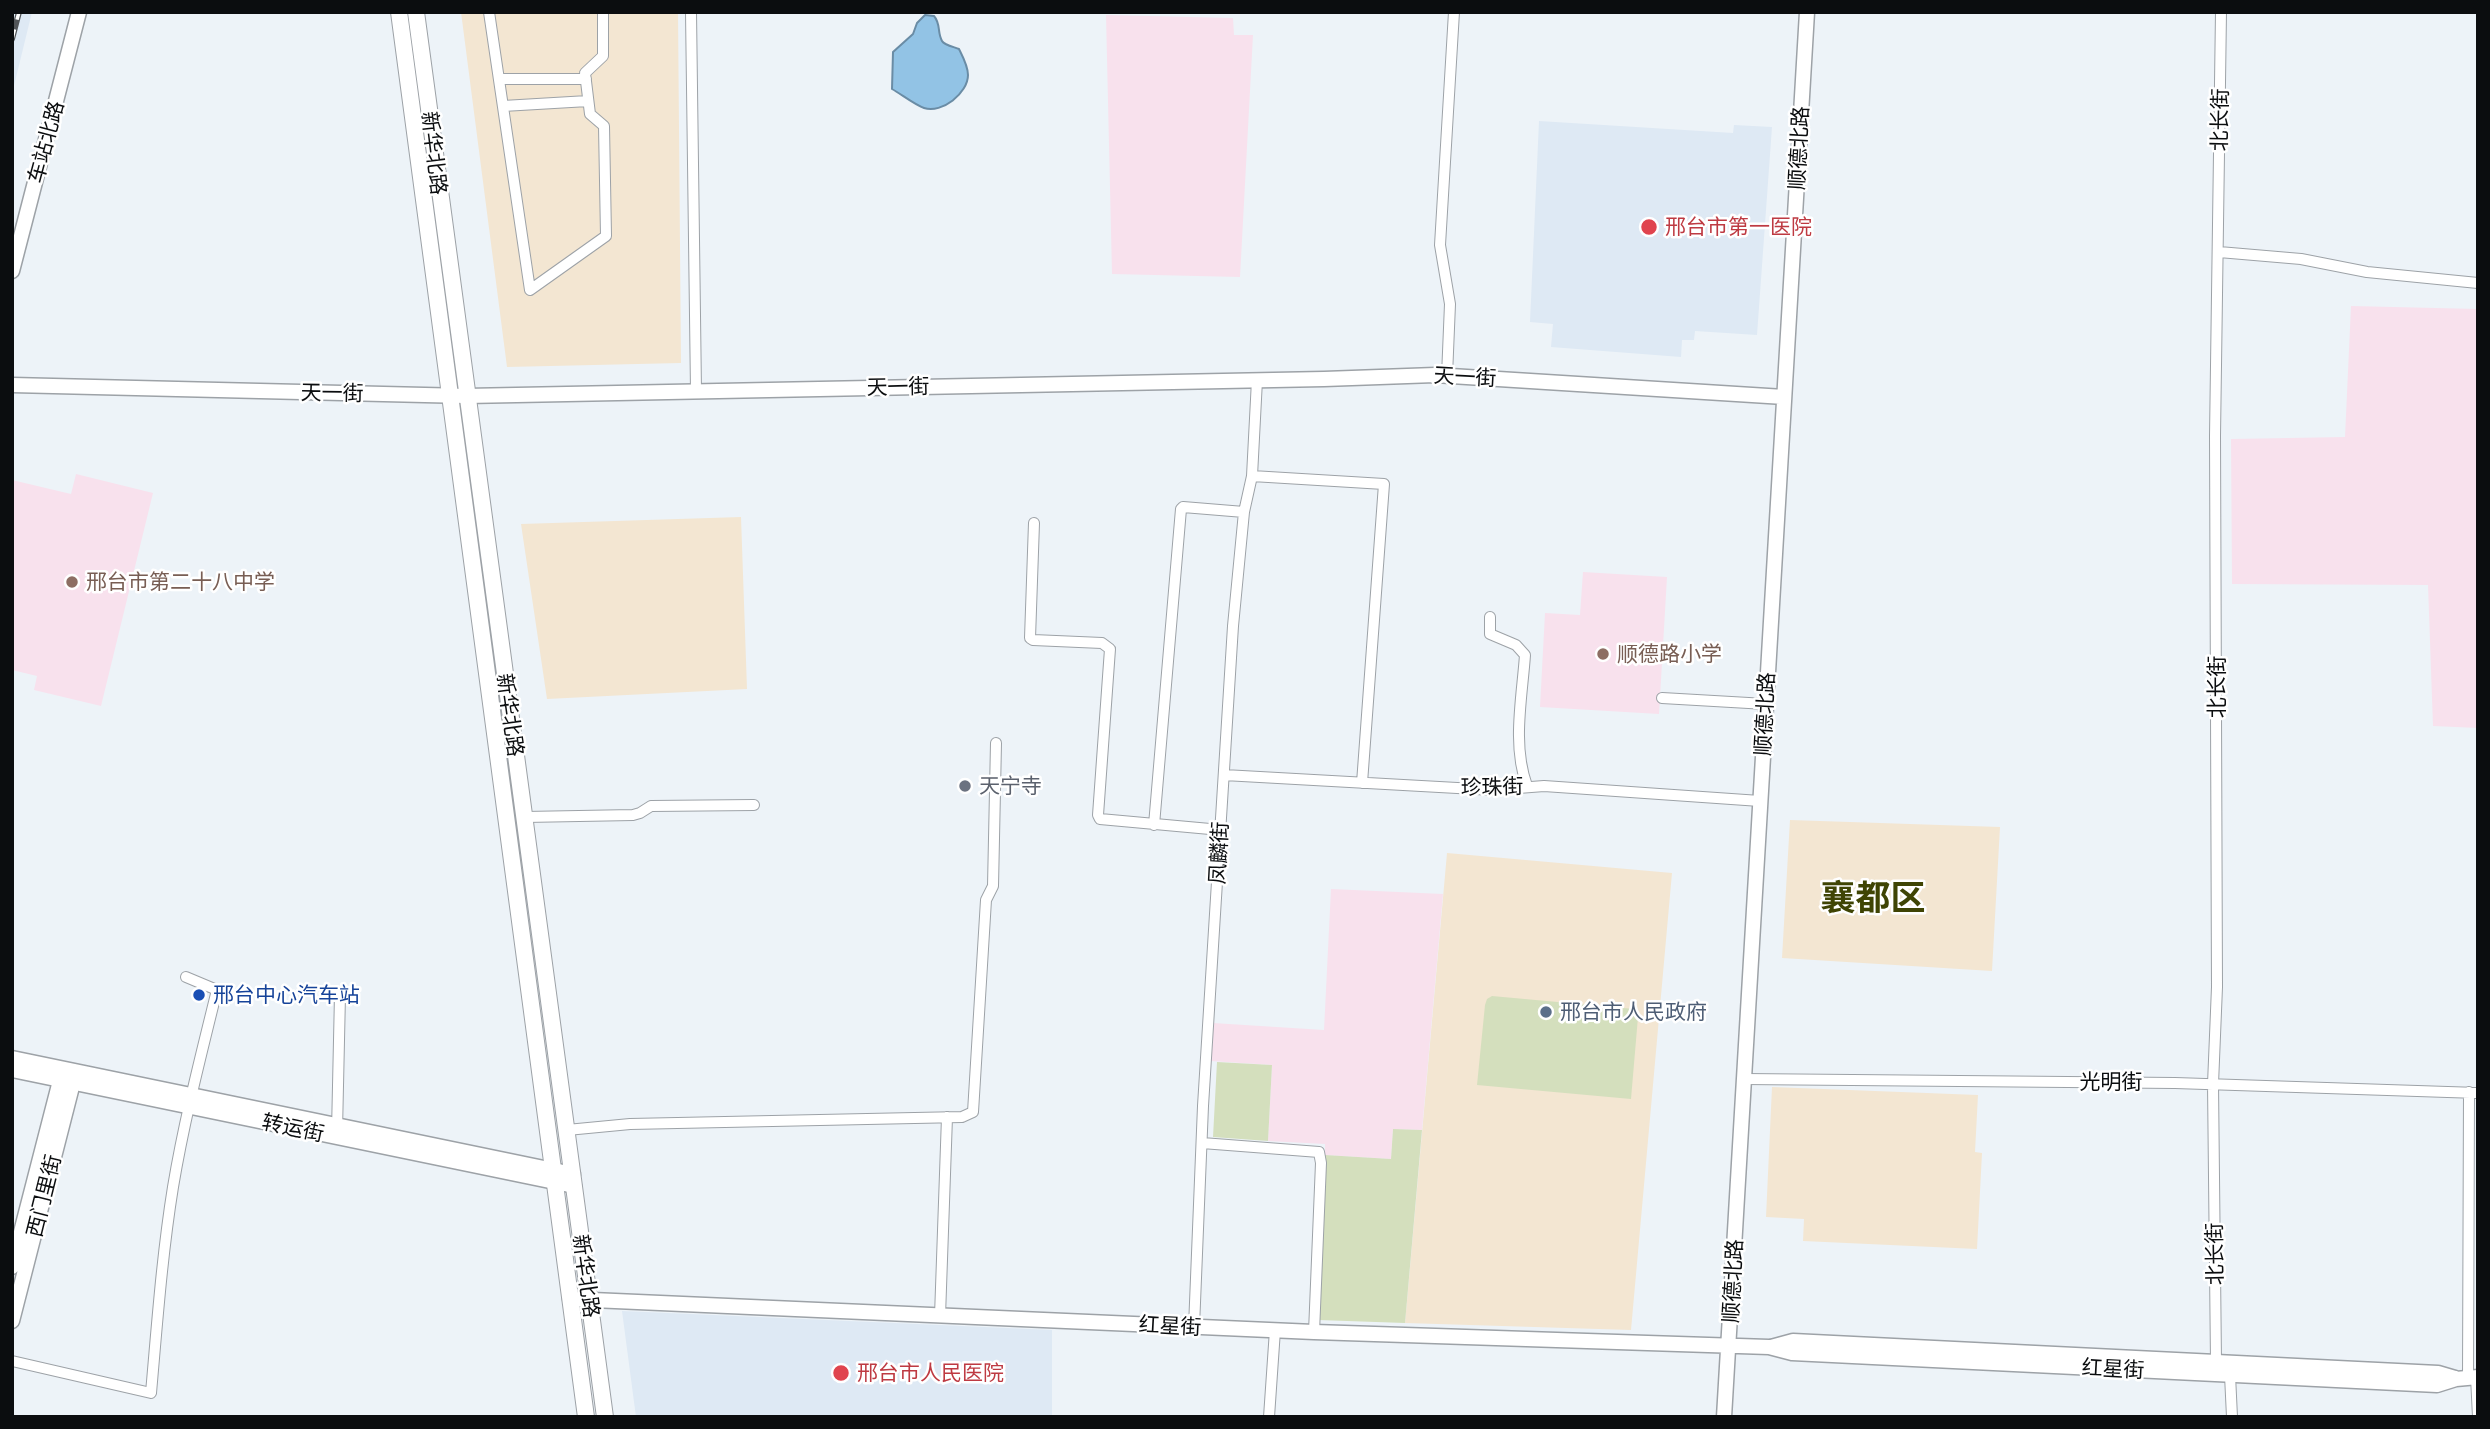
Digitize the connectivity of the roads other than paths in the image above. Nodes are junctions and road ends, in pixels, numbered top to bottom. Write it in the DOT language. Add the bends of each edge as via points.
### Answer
graph roads {
  1 [pos="79,12"];
  2 [pos="399,12"];
  3 [pos="416,12"];
  4 [pos="489,12"];
  5 [pos="603,12"];
  6 [pos="691,12"];
  7 [pos="1454,12"];
  8 [pos="1807,12"];
  9 [pos="2221,12"];
  10 [pos="499,79"];
  11 [pos="586,79"];
  12 [pos="588,101"];
  13 [pos="503,106"];
  14 [pos="2219,252"];
  15 [pos="12,271"];
  16 [pos="2478,283"];
  17 [pos="1447,376"];
  18 [pos="1257,380"];
  19 [pos="12,385"];
  20 [pos="696,391"];
  21 [pos="449,396"];
  22 [pos="466,396"];
  23 [pos="1784,397"];
  24 [pos="1252,476"];
  25 [pos="1244,512"];
  26 [pos="1034,523"];
  27 [pos="1490,617"];
  28 [pos="1662,698"];
  29 [pos="1766,704"];
  30 [pos="996,743"];
  31 [pos="1224,775"];
  32 [pos="1362,783"];
  33 [pos="1527,786"];
  34 [pos="1760,801"];
  35 [pos="754,805"];
  36 [pos="524,817"];
  37 [pos="1154,825"];
  38 [pos="1221,830"];
  39 [pos="186,977"];
  40 [pos="340,995"];
  41 [pos="12,1058"];
  42 [pos="12,1070"];
  43 [pos="68,1076"];
  44 [pos="1744,1079"];
  45 [pos="2213,1084"];
  46 [pos="2474,1093"];
  47 [pos="190,1101"];
  48 [pos="947,1117"];
  49 [pos="567,1129"];
  50 [pos="337,1131"];
  51 [pos="1202,1143"];
  52 [pos="554,1176"];
  53 [pos="574,1180"];
  54 [pos="16,1267"];
  55 [pos="570,1299"];
  56 [pos="590,1300"];
  57 [pos="940,1315"];
  58 [pos="12,1321"];
  59 [pos="1194,1327"];
  60 [pos="1275,1330"];
  61 [pos="1314,1332"];
  62 [pos="1729,1346"];
  63 [pos="1769,1347"];
  64 [pos="12,1360"];
  65 [pos="2217,1362"];
  66 [pos="2230,1375"];
  67 [pos="2470,1378"];
  68 [pos="586,1417"];
  69 [pos="605,1417"];
  70 [pos="1269,1417"];
  71 [pos="1724,1417"];
  72 [pos="2232,1417"];
  73 [pos="2478,1417"];
  1 -- 15 [label="street, 车站北路"];
  2 -- 21 [label="main road, 新华北路"];
  3 -- 22 [label="main road, 新华北路"];
  4 -- 10 [label="street"];
  5 -- 11 [label="street" via="603,56 585,74"];
  6 -- 20 [label="street"];
  7 -- 17 [label="street" via="1440,245 1450,304"];
  8 -- 23 [label="street, 顺德北路"];
  9 -- 14 [label="street, 北长街"];
  10 -- 11 [label="street"];
  10 -- 13 [label="street"];
  11 -- 12 [label="street"];
  12 -- 13 [label="street"];
  12 -- 13 [label="street" via="590,114 604,126 606,236 530,290"];
  14 -- 16 [label="street"];
  14 -- 45 [label="street, 北长街"];
  17 -- 18 [label="street, 天一街"];
  17 -- 23 [label="street, 天一街"];
  18 -- 20 [label="street, 天一街"];
  18 -- 24 [label="street, 凤麟街"];
  19 -- 21 [label="street, 天一街"];
  20 -- 22 [label="street, 天一街"];
  21 -- 22 [label="street, 天一街"];
  21 -- 52 [label="main road, 新华北路"];
  22 -- 36 [label="main road, 新华北路"];
  23 -- 29 [label="street, 顺德北路"];
  24 -- 25 [label="street, 凤麟街"];
  24 -- 32 [label="street" via="1384,484"];
  25 -- 31 [label="street, 凤麟街"];
  25 -- 37 [label="street" via="1181,509"];
  26 -- 37 [label="street" via="1030,638 1102,643 1110,649 1098,815 1104,821"];
  27 -- 33 [label="street" via="1490,634 1516,645 1525,655 1519,751"];
  28 -- 29 [label="street"];
  29 -- 34 [label="street, 顺德北路"];
  30 -- 48 [label="street" via="993,886 986,900 975,1109 968,1115"];
  31 -- 32 [label="street, 珍珠街"];
  31 -- 38 [label="street, 凤麟街"];
  32 -- 33 [label="street, 珍珠街" via="1493,789"];
  33 -- 34 [label="street, 珍珠街"];
  34 -- 44 [label="street, 顺德北路"];
  35 -- 36 [label="street" via="651,806 633,815"];
  36 -- 49 [label="main road, 新华北路"];
  37 -- 38 [label="street"];
  38 -- 51 [label="street, 凤麟街"];
  39 -- 47 [label="street" via="217,990"];
  40 -- 50 [label="street"];
  41 -- 43 [label="street, 转运街"];
  42 -- 43 [label="street, 转运街"];
  43 -- 47 [label="street, 转运街"];
  43 -- 54 [label="street"];
  44 -- 45 [label="street, 光明街"];
  44 -- 62 [label="street, 顺德北路"];
  45 -- 46 [label="street, 光明街"];
  45 -- 65 [label="street, 北长街"];
  46 -- 67 [label="street"];
  47 -- 50 [label="street, 转运街"];
  47 -- 64 [label="street" via="166,1232 151,1393"];
  48 -- 49 [label="street"];
  48 -- 57 [label="street"];
  49 -- 53 [label="main road, 新华北路"];
  50 -- 52 [label="street, 转运街"];
  51 -- 59 [label="street, 凤麟街"];
  51 -- 61 [label="street" via="1319,1152"];
  52 -- 53 [label="street, 转运街"];
  52 -- 55 [label="main road, 新华北路"];
  53 -- 56 [label="main road, 新华北路"];
  54 -- 58 [label="street"];
  55 -- 56 [label="street, 红星街"];
  55 -- 68 [label="main road, 新华北路"];
  56 -- 57 [label="street, 红星街"];
  56 -- 69 [label="main road, 新华北路"];
  57 -- 59 [label="street, 红星街"];
  59 -- 60 [label="street, 红星街"];
  60 -- 61 [label="street, 红星街"];
  60 -- 70 [label="street"];
  61 -- 62 [label="street, 红星街"];
  62 -- 63 [label="street, 红星街"];
  62 -- 71 [label="street, 顺德北路"];
  63 -- 65 [label="street, 红星街" via="1793,1341"];
  63 -- 66 [label="street, 红星街" via="1792,1353"];
  65 -- 67 [label="street, 红星街"];
  66 -- 67 [label="street, 红星街" via="2437,1385"];
  66 -- 72 [label="street"];
  67 -- 73 [label="street"];
}
